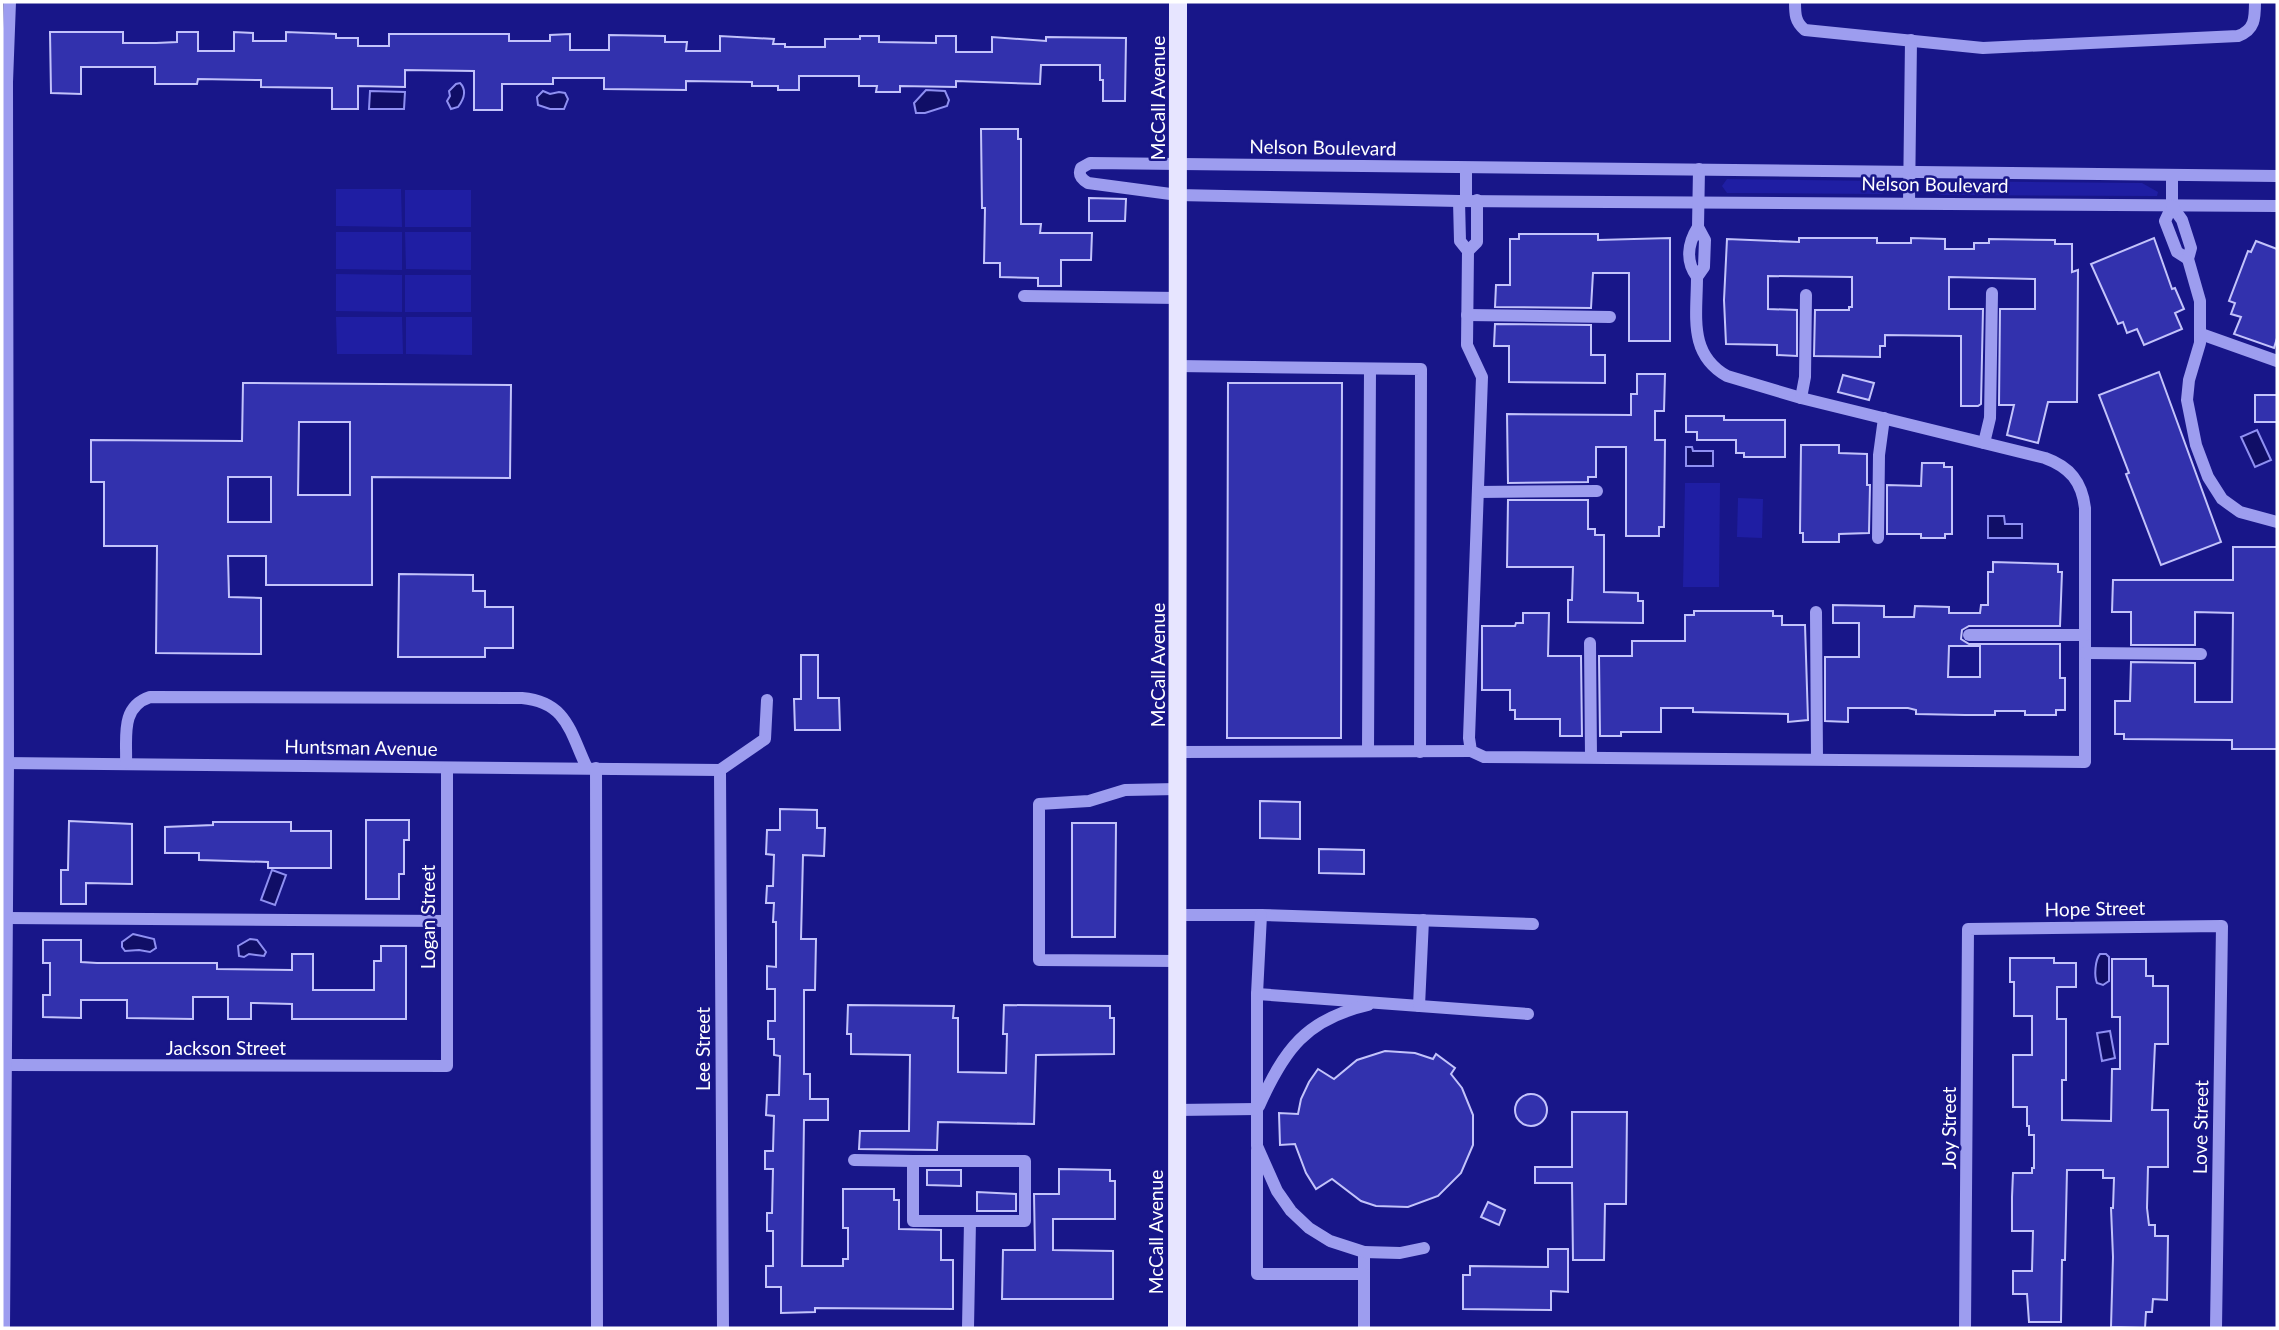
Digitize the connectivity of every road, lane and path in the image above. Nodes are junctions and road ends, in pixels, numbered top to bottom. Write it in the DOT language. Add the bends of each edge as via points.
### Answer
graph roads {
  1 [pos="10,2"];
  2 [pos="1178,2"];
  3 [pos="1795,2"];
  4 [pos="2255,8"];
  5 [pos="1911,40"];
  6 [pos="1178,164"];
  7 [pos="1466,168"];
  8 [pos="1699,169"];
  9 [pos="1909,172"];
  10 [pos="2172,175"];
  11 [pos="2277,176"];
  12 [pos="1178,195"];
  13 [pos="1467,201"];
  14 [pos="1698,201"];
  15 [pos="1909,203"];
  16 [pos="2172,206"];
  17 [pos="2277,206"];
  18 [pos="1992,293"];
  19 [pos="1806,295"];
  20 [pos="1024,296"];
  21 [pos="1178,298"];
  22 [pos="1467,315"];
  23 [pos="1610,317"];
  24 [pos="2201,334"];
  25 [pos="4,342"];
  26 [pos="2277,361"];
  27 [pos="1177,366"];
  28 [pos="1370,369"];
  29 [pos="1801,398"];
  30 [pos="1884,418"];
  31 [pos="1984,443"];
  32 [pos="1597,491"];
  33 [pos="1478,492"];
  34 [pos="2277,522"];
  35 [pos="1878,538"];
  36 [pos="1816,612"];
  37 [pos="1969,635"];
  38 [pos="2085,635"];
  39 [pos="1590,643"];
  40 [pos="2085,653"];
  41 [pos="2201,654"];
  42 [pos="767,700"];
  43 [pos="1368,751"];
  44 [pos="1471,751"];
  45 [pos="1178,752"];
  46 [pos="1420,752"];
  47 [pos="1591,757"];
  48 [pos="1817,759"];
  49 [pos="5,763"];
  50 [pos="126,763"];
  51 [pos="447,768"];
  52 [pos="592,768"];
  53 [pos="720,770"];
  54 [pos="1177,789"];
  55 [pos="1177,915"];
  56 [pos="1261,915"];
  57 [pos="6,918"];
  58 [pos="1423,920"];
  59 [pos="446,921"];
  60 [pos="1533,924"];
  61 [pos="2222,926"];
  62 [pos="1968,929"];
  63 [pos="1176,961"];
  64 [pos="1257,994"];
  65 [pos="4,995"];
  66 [pos="1394,1004"];
  67 [pos="1419,1006"];
  68 [pos="1528,1014"];
  69 [pos="5,1066"];
  70 [pos="447,1066"];
  71 [pos="1257,1109"];
  72 [pos="1176,1110"];
  73 [pos="1256,1146"];
  74 [pos="854,1160"];
  75 [pos="913,1161"];
  76 [pos="970,1221"];
  77 [pos="1424,1248"];
  78 [pos="1364,1252"];
  79 [pos="3,1272"];
  80 [pos="1364,1274"];
  81 [pos="4,1328"];
  82 [pos="597,1328"];
  83 [pos="723,1328"];
  84 [pos="968,1328"];
  85 [pos="1177,1328"];
  86 [pos="1364,1328"];
  87 [pos="1965,1328"];
  88 [pos="2216,1328"];
  1 -- 25 [label="street"];
  2 -- 6 [label="main road, McCall Avenue"];
  3 -- 5 [label="street" via="1796,18 1805,30"];
  4 -- 5 [label="street" via="2252,28 2238,36 2009,48"];
  5 -- 9 [label="street"];
  6 -- 7 [label="street, Nelson Boulevard"];
  6 -- 12 [label="main road, McCall Avenue"];
  6 -- 12 [label="street, Nelson Boulevard" via="1090,163 1079,172 1088,183"];
  7 -- 8 [label="street, Nelson Boulevard"];
  7 -- 13 [label="street"];
  8 -- 9 [label="street, Nelson Boulevard"];
  8 -- 14 [label="street"];
  9 -- 10 [label="street, Nelson Boulevard"];
  9 -- 15 [label="street"];
  10 -- 11 [label="street, Nelson Boulevard"];
  10 -- 16 [label="street"];
  12 -- 13 [label="street, Nelson Boulevard"];
  12 -- 21 [label="main road, McCall Avenue"];
  13 -- 14 [label="street, Nelson Boulevard"];
  13 -- 22 [label="street" via="1460,241 1468,251"];
  14 -- 15 [label="street, Nelson Boulevard"];
  14 -- 29 [label="street" via="1698,227 1690,240 1689,266 1696,277 1697,333 1705,358 1727,376"];
  15 -- 16 [label="street, Nelson Boulevard"];
  16 -- 17 [label="street, Nelson Boulevard"];
  16 -- 24 [label="street" via="2165,221 2177,252 2189,259 2200,301"];
  18 -- 31 [label="street" via="1990,418"];
  19 -- 29 [label="street"];
  20 -- 21 [label="street"];
  21 -- 27 [label="main road, McCall Avenue"];
  22 -- 23 [label="street"];
  22 -- 33 [label="street" via="1467,345 1482,377"];
  24 -- 26 [label="street"];
  24 -- 34 [label="street" via="2187,400 2202,464 2215,489 2231,506"];
  25 -- 49 [label="street"];
  27 -- 28 [label="street"];
  27 -- 45 [label="main road, McCall Avenue"];
  28 -- 43 [label="street"];
  28 -- 46 [label="street" via="1421,369"];
  29 -- 30 [label="street"];
  30 -- 31 [label="street"];
  30 -- 35 [label="street"];
  31 -- 38 [label="street" via="2059,463 2081,487"];
  32 -- 33 [label="street"];
  33 -- 44 [label="street"];
  36 -- 48 [label="street"];
  37 -- 38 [label="street"];
  38 -- 40 [label="street"];
  39 -- 47 [label="street"];
  40 -- 41 [label="street"];
  40 -- 48 [label="street" via="2085,762"];
  42 -- 53 [label="street" via="765,739"];
  43 -- 45 [label="street"];
  43 -- 46 [label="street"];
  44 -- 46 [label="street"];
  44 -- 47 [label="street" via="1485,757"];
  45 -- 54 [label="main road, McCall Avenue"];
  47 -- 48 [label="street"];
  49 -- 50 [label="street, Huntsman Avenue"];
  49 -- 57 [label="street"];
  50 -- 51 [label="street, Huntsman Avenue"];
  50 -- 52 [label="street" via="128,716 150,697 522,698 546,702 563,716"];
  51 -- 52 [label="street, Huntsman Avenue"];
  51 -- 59 [label="street, Logan Street"];
  52 -- 53 [label="street, Huntsman Avenue"];
  52 -- 82 [label="street"];
  53 -- 83 [label="street, Lee Street"];
  54 -- 55 [label="main road, McCall Avenue"];
  54 -- 63 [label="street" via="1125,790 1089,801 1038,804 1038,960"];
  55 -- 56 [label="street"];
  55 -- 63 [label="main road, McCall Avenue"];
  56 -- 58 [label="street"];
  56 -- 64 [label="street"];
  57 -- 59 [label="street"];
  57 -- 65 [label="street"];
  58 -- 60 [label="street"];
  58 -- 67 [label="street"];
  59 -- 70 [label="street, Logan Street"];
  61 -- 62 [label="street, Hope Street"];
  61 -- 88 [label="street, Love Street"];
  62 -- 87 [label="street, Joy Street"];
  63 -- 72 [label="main road, McCall Avenue"];
  64 -- 66 [label="street"];
  64 -- 71 [label="street"];
  65 -- 69 [label="street"];
  66 -- 67 [label="street"];
  66 -- 71 [label="street" via="1346,1010 1303,1035 1273,1074"];
  67 -- 68 [label="street"];
  69 -- 70 [label="street, Jackson Street"];
  69 -- 79 [label="street"];
  71 -- 72 [label="street"];
  71 -- 73 [label="street"];
  72 -- 85 [label="main road, McCall Avenue"];
  73 -- 78 [label="street" via="1291,1211 1330,1241"];
  73 -- 80 [label="street" via="1257,1274"];
  74 -- 75 [label="street"];
  75 -- 76 [label="street" via="913,1221"];
  75 -- 76 [label="street" via="1025,1161 1025,1221"];
  76 -- 84 [label="street"];
  77 -- 78 [label="street"];
  78 -- 80 [label="street"];
  79 -- 81 [label="street"];
  80 -- 86 [label="street"];
}
